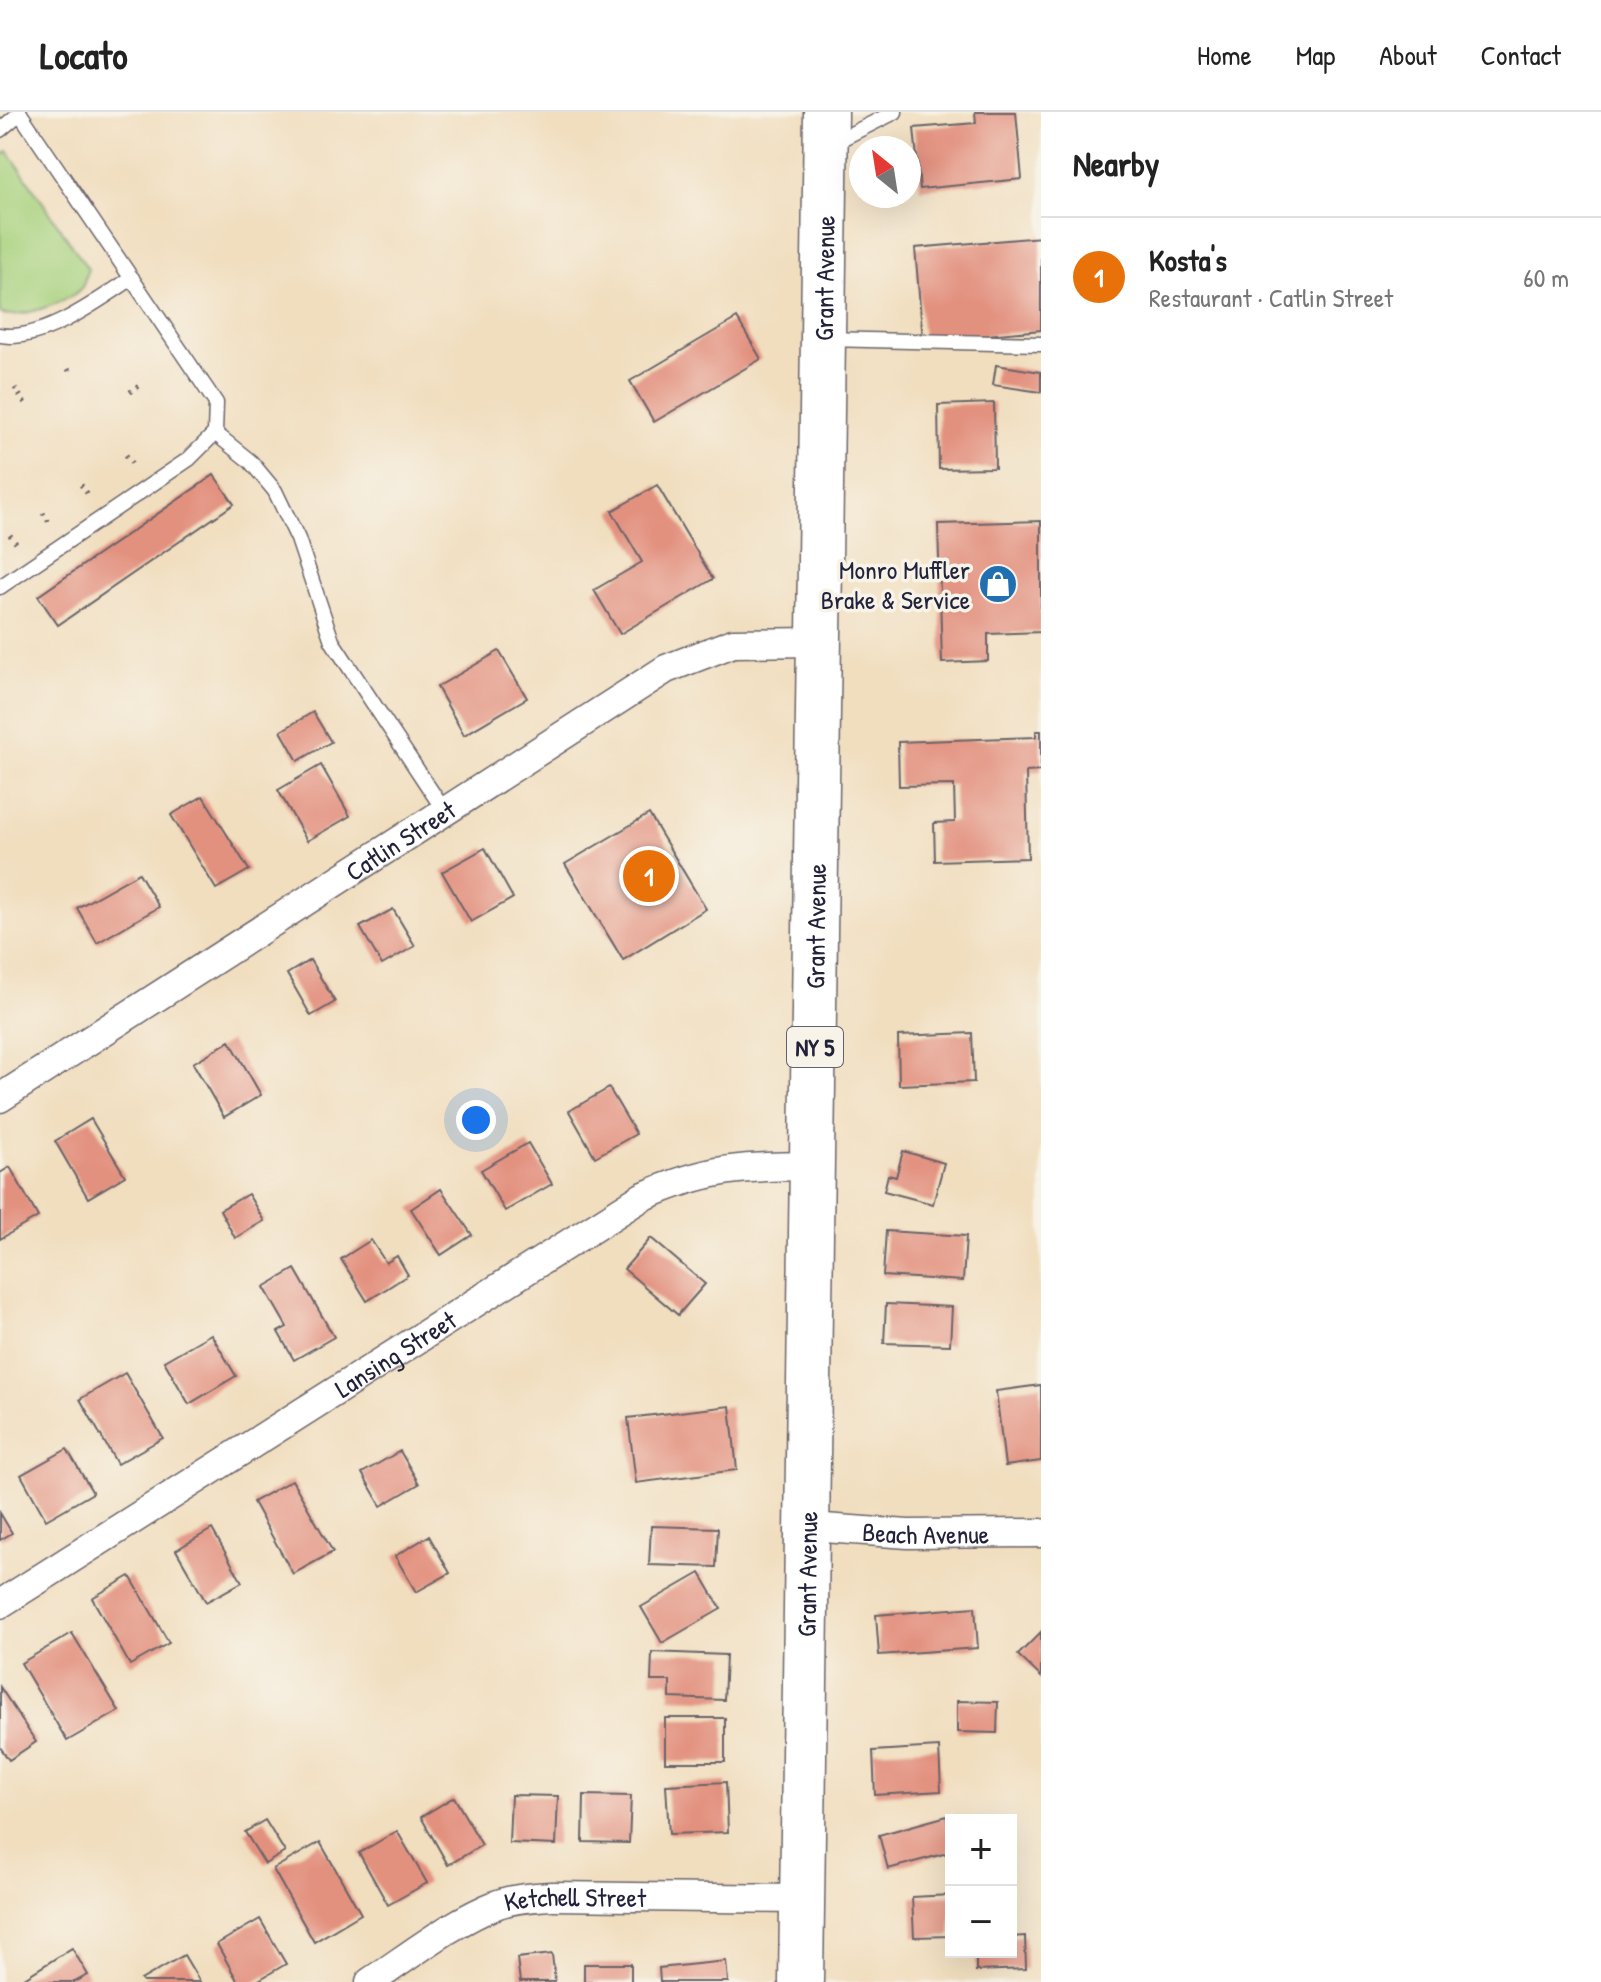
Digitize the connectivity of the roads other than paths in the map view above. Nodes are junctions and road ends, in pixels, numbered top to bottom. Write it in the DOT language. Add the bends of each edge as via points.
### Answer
graph roads {
  1 [pos="895,112"];
  2 [pos="20,113"];
  3 [pos="0,130"];
  4 [pos="826,130"];
  5 [pos="132,278"];
  6 [pos="0,335"];
  7 [pos="823,339"];
  8 [pos="1041,344"];
  9 [pos="215,433"];
  10 [pos="0,587"];
  11 [pos="820,642"];
  12 [pos="445,812"];
  13 [pos="0,1098"];
  14 [pos="813,1166"];
  15 [pos="810,1527"];
  16 [pos="1041,1533"];
  17 [pos="0,1604"];
  18 [pos="802,1899"];
  19 [pos="370,1982"];
  20 [pos="801,1982"];
  1 -- 4 [label="lane"];
  2 -- 3 [label="lane"];
  2 -- 5 [label="lane"];
  4 -- 7 [label="highway, Grant Avenue / NY 5"];
  5 -- 6 [label="lane" via="44,328"];
  5 -- 9 [label="lane" via="216,403"];
  7 -- 8 [label="lane"];
  7 -- 11 [label="highway, Grant Avenue / NY 5"];
  9 -- 10 [label="lane" via="189,459"];
  9 -- 12 [label="lane" via="251,462 275,491 298,539 332,641"];
  11 -- 12 [label="street, Catlin Street" via="733,643 696,654"];
  11 -- 14 [label="highway, Grant Avenue / NY 5"];
  12 -- 13 [label="street, Catlin Street"];
  14 -- 15 [label="highway, Grant Avenue / NY 5"];
  14 -- 17 [label="street, Lansing Street" via="719,1170 642,1197"];
  15 -- 16 [label="street, Beach Avenue" via="908,1534"];
  15 -- 18 [label="highway, Grant Avenue / NY 5"];
  18 -- 19 [label="street, Ketchell Street" via="523,1898 454,1927"];
  18 -- 20 [label="highway, Grant Avenue / NY 5"];
}
